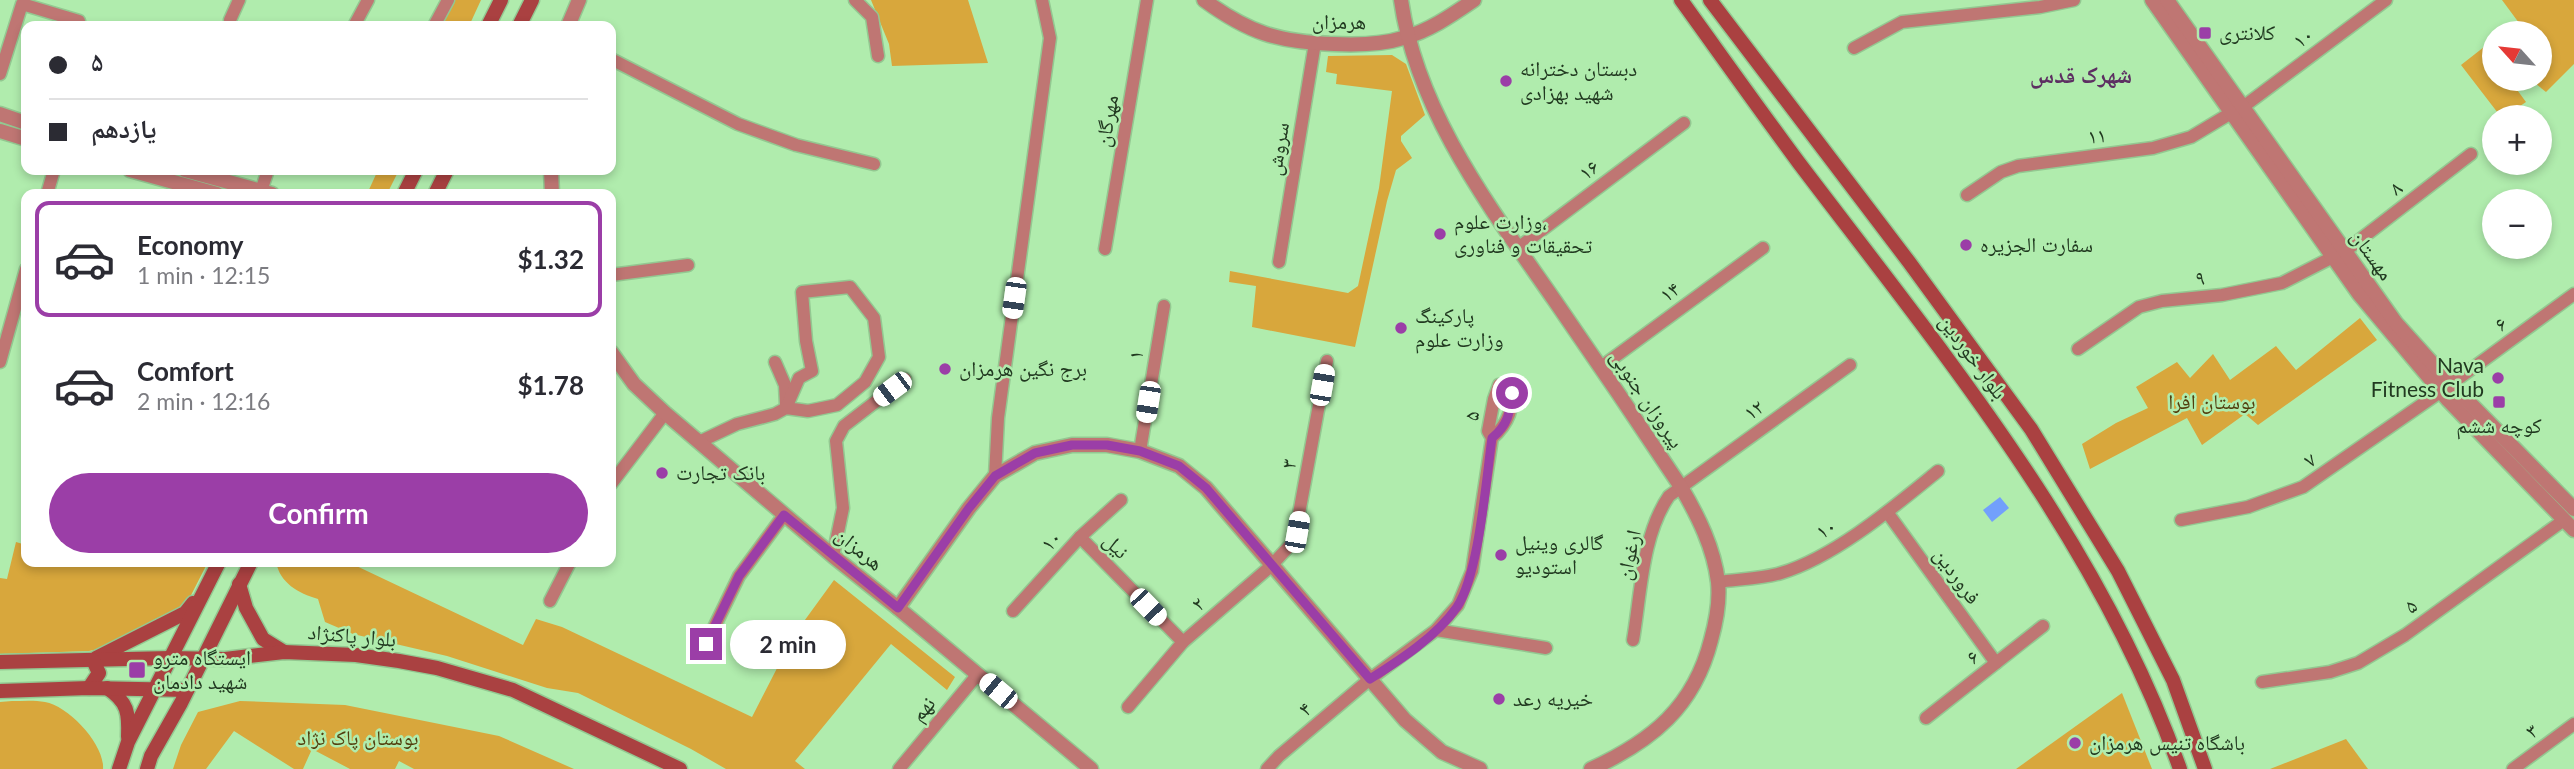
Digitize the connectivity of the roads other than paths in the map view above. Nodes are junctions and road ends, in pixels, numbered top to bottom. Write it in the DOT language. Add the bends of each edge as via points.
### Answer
graph roads {
  1 [pos="239,0"];
  2 [pos="368,0"];
  3 [pos="448,0"];
  4 [pos="501,0"];
  5 [pos="579,0"];
  6 [pos="855,0"];
  7 [pos="1042,0"];
  8 [pos="1147,0"];
  9 [pos="1204,0"];
  10 [pos="1401,0"];
  11 [pos="1474,0"];
  12 [pos="1681,0"];
  13 [pos="1710,0"];
  14 [pos="2074,0"];
  15 [pos="2152,0"];
  16 [pos="2167,0"];
  17 [pos="2386,0"];
  18 [pos="230,20"];
  19 [pos="70,21"];
  20 [pos="357,21"];
  21 [pos="437,21"];
  22 [pos="490,21"];
  23 [pos="570,21"];
  24 [pos="1408,37"];
  25 [pos="1315,43"];
  26 [pos="1854,48"];
  27 [pos="878,56"];
  28 [pos="616,62"];
  29 [pos="0,74"];
  30 [pos="2237,110"];
  31 [pos="0,114"];
  32 [pos="21,121"];
  33 [pos="1684,123"];
  34 [pos="0,131"];
  35 [pos="21,137"];
  36 [pos="2472,154"];
  37 [pos="874,164"];
  38 [pos="171,175"];
  39 [pos="192,175"];
  40 [pos="210,189"];
  41 [pos="212,189"];
  42 [pos="1967,195"];
  43 [pos="1518,248"];
  44 [pos="1763,248"];
  45 [pos="1105,249"];
  46 [pos="2338,255"];
  47 [pos="1279,262"];
  48 [pos="688,265"];
  49 [pos="616,274"];
  50 [pos="21,287"];
  51 [pos="2574,295"];
  52 [pos="1164,306"];
  53 [pos="2078,349"];
  54 [pos="616,359"];
  55 [pos="1327,360"];
  56 [pos="0,362"];
  57 [pos="775,362"];
  58 [pos="1850,365"];
  59 [pos="1601,367"];
  60 [pos="905,379"];
  61 [pos="2446,388"];
  62 [pos="786,408"];
  63 [pos="665,413"];
  64 [pos="1492,438"];
  65 [pos="699,442"];
  66 [pos="1140,451"];
  67 [pos="1938,471"];
  68 [pos="995,476"];
  69 [pos="616,477"];
  70 [pos="1681,487"];
  71 [pos="1121,500"];
  72 [pos="1887,512"];
  73 [pos="784,515"];
  74 [pos="2572,518"];
  75 [pos="2181,520"];
  76 [pos="1080,537"];
  77 [pos="833,556"];
  78 [pos="1271,566"];
  79 [pos="217,567"];
  80 [pos="248,567"];
  81 [pos="567,567"];
  82 [pos="211,579"];
  83 [pos="1718,582"];
  84 [pos="239,584"];
  85 [pos="550,601"];
  86 [pos="898,608"];
  87 [pos="1013,611"];
  88 [pos="2043,626"];
  89 [pos="1436,630"];
  90 [pos="1633,640"];
  91 [pos="1182,642"];
  92 [pos="706,644"];
  93 [pos="1546,648"];
  94 [pos="284,652"];
  95 [pos="170,658"];
  96 [pos="202,659"];
  97 [pos="93,660"];
  98 [pos="0,662"];
  99 [pos="1996,663"];
  100 [pos="978,674"];
  101 [pos="1370,679"];
  102 [pos="2262,682"];
  103 [pos="89,688"];
  104 [pos="107,688"];
  105 [pos="155,688"];
  106 [pos="187,690"];
  107 [pos="0,691"];
  108 [pos="1128,708"];
  109 [pos="1926,718"];
  110 [pos="2574,724"];
  111 [pos="128,742"];
  112 [pos="1461,765"];
  113 [pos="119,769"];
  114 [pos="147,769"];
  115 [pos="680,769"];
  116 [pos="899,769"];
  117 [pos="1091,769"];
  118 [pos="1267,769"];
  119 [pos="1480,769"];
  120 [pos="1591,769"];
  121 [pos="2180,769"];
  122 [pos="2205,769"];
  123 [pos="2513,769"];
  1 -- 18 [label="street"];
  2 -- 20 [label="street"];
  3 -- 21 [label="street"];
  4 -- 22 [label="main road"];
  5 -- 23 [label="street"];
  6 -- 27 [label="street" via="872,17"];
  7 -- 68 [label="street" via="1050,38 998,418"];
  8 -- 45 [label="street, مهرگان"];
  9 -- 25 [label="street, هرمزان" via="1246,27 1280,40"];
  10 -- 24 [label="street, پیروزان جنوبی"];
  11 -- 24 [label="street, هرمزان"];
  12 -- 121 [label="main road, بلوار خوردین" via="2010,443 2095,584 2150,691"];
  13 -- 122 [label="main road, بلوار خوردین" via="2031,429 2118,571 2173,680"];
  14 -- 26 [label="street" via="1902,22"];
  15 -- 30 [label="street"];
  16 -- 30 [label="street, مهستان"];
  17 -- 30 [label="street, ۱۰"];
  19 -- 29 [label="street" via="22,4"];
  24 -- 25 [label="street, هرمزان" via="1362,44"];
  24 -- 43 [label="street, پیروزان جنوبی" via="1444,128"];
  25 -- 47 [label="street, سروش"];
  28 -- 37 [label="street" via="738,124 796,145"];
  30 -- 42 [label="street, ۱۱" via="2191,137 2153,148 2018,166"];
  30 -- 46 [label="street, مهستان"];
  31 -- 32 [label="street"];
  33 -- 43 [label="street, ۱۶"];
  34 -- 35 [label="street"];
  36 -- 46 [label="street, ۸"];
  38 -- 40 [label="street"];
  39 -- 41 [label="street"];
  43 -- 59 [label="street, پیروزان جنوبی"];
  44 -- 59 [label="street, ۱۴"];
  46 -- 53 [label="street, ۹" via="2283,283 2139,307"];
  46 -- 61 [label="street, مهستان"];
  48 -- 49 [label="street"];
  50 -- 56 [label="street"];
  51 -- 61 [label="street, ۶"];
  52 -- 66 [label="street, ۱"];
  54 -- 63 [label="street, هرمزان"];
  55 -- 78 [label="street, ۳" via="1297,532 1289,549"];
  57 -- 62 [label="street" via="785,385"];
  58 -- 70 [label="street, ۱۲"];
  59 -- 70 [label="street, پیروزان جنوبی"];
  60 -- 77 [label="street" via="844,426 836,441 843,508"];
  61 -- 74 [label="street, مهستان"];
  61 -- 75 [label="street, ۷" via="2304,487 2248,508"];
  62 -- 62 [label="street" via="808,411 837,405 865,382 878,357 874,318 850,287 803,292 812,371 799,378"];
  62 -- 65 [label="street"];
  63 -- 65 [label="street, هرمزان"];
  63 -- 69 [label="street"];
  64 -- 89 [label="street, ۵" via="1472,571 1458,605"];
  65 -- 73 [label="street, هرمزان"];
  66 -- 68 [label="street" via="1072,445 1035,453"];
  66 -- 78 [label="street" via="1179,466 1206,488"];
  67 -- 72 [label="street, ۱۰"];
  68 -- 86 [label="street"];
  70 -- 83 [label="street, پیروزان جنوبی" via="1708,542"];
  70 -- 90 [label="street, ارغوان" via="1669,496 1648,548"];
  71 -- 76 [label="street, ۱۰"];
  72 -- 83 [label="street, ۱۰" via="1825,554 1781,573"];
  72 -- 99 [label="street, فروردین"];
  73 -- 77 [label="street, هرمزان"];
  73 -- 92 [label="street" via="739,576"];
  74 -- 102 [label="street, ۵" via="2358,663"];
  76 -- 87 [label="street, ۱۰"];
  76 -- 91 [label="street, نیل"];
  77 -- 86 [label="street, هرمزان"];
  78 -- 91 [label="street, ۲"];
  78 -- 101 [label="street"];
  79 -- 82 [label="main road"];
  80 -- 84 [label="main road"];
  81 -- 85 [label="street"];
  82 -- 95 [label="main road"];
  82 -- 97 [label="main road" via="185,613"];
  83 -- 120 [label="street, پیروزان جنوبی" via="1716,621 1707,657 1686,699 1643,742"];
  84 -- 94 [label="main road" via="262,639"];
  84 -- 96 [label="main road"];
  86 -- 100 [label="street, هرمزان"];
  88 -- 99 [label="street, ۶"];
  89 -- 93 [label="street"];
  89 -- 101 [label="street, ۵"];
  91 -- 108 [label="street, ۲"];
  94 -- 96 [label="main road, بلوار پاکنژاد"];
  94 -- 115 [label="main road, بلوار پاکنژاد" via="399,661 513,690"];
  95 -- 96 [label="main road, بلوار پاکنژاد"];
  95 -- 97 [label="main road, بلوار پاکنژاد"];
  95 -- 105 [label="main road"];
  96 -- 106 [label="main road"];
  97 -- 98 [label="main road, بلوار پاکنژاد"];
  97 -- 103 [label="main road" via="99,673"];
  99 -- 109 [label="street, ۶"];
  100 -- 116 [label="street, نهم"];
  100 -- 117 [label="street, هرمزان"];
  101 -- 112 [label="street" via="1426,740"];
  101 -- 118 [label="street, ۴"];
  103 -- 104 [label="main road"];
  103 -- 107 [label="main road"];
  104 -- 105 [label="main road"];
  104 -- 111 [label="main road" via="121,697 125,707"];
  105 -- 106 [label="main road"];
  105 -- 111 [label="main road"];
  106 -- 114 [label="main road"];
  110 -- 123 [label="street, ۳"];
  111 -- 113 [label="main road"];
  112 -- 119 [label="street"];
}
